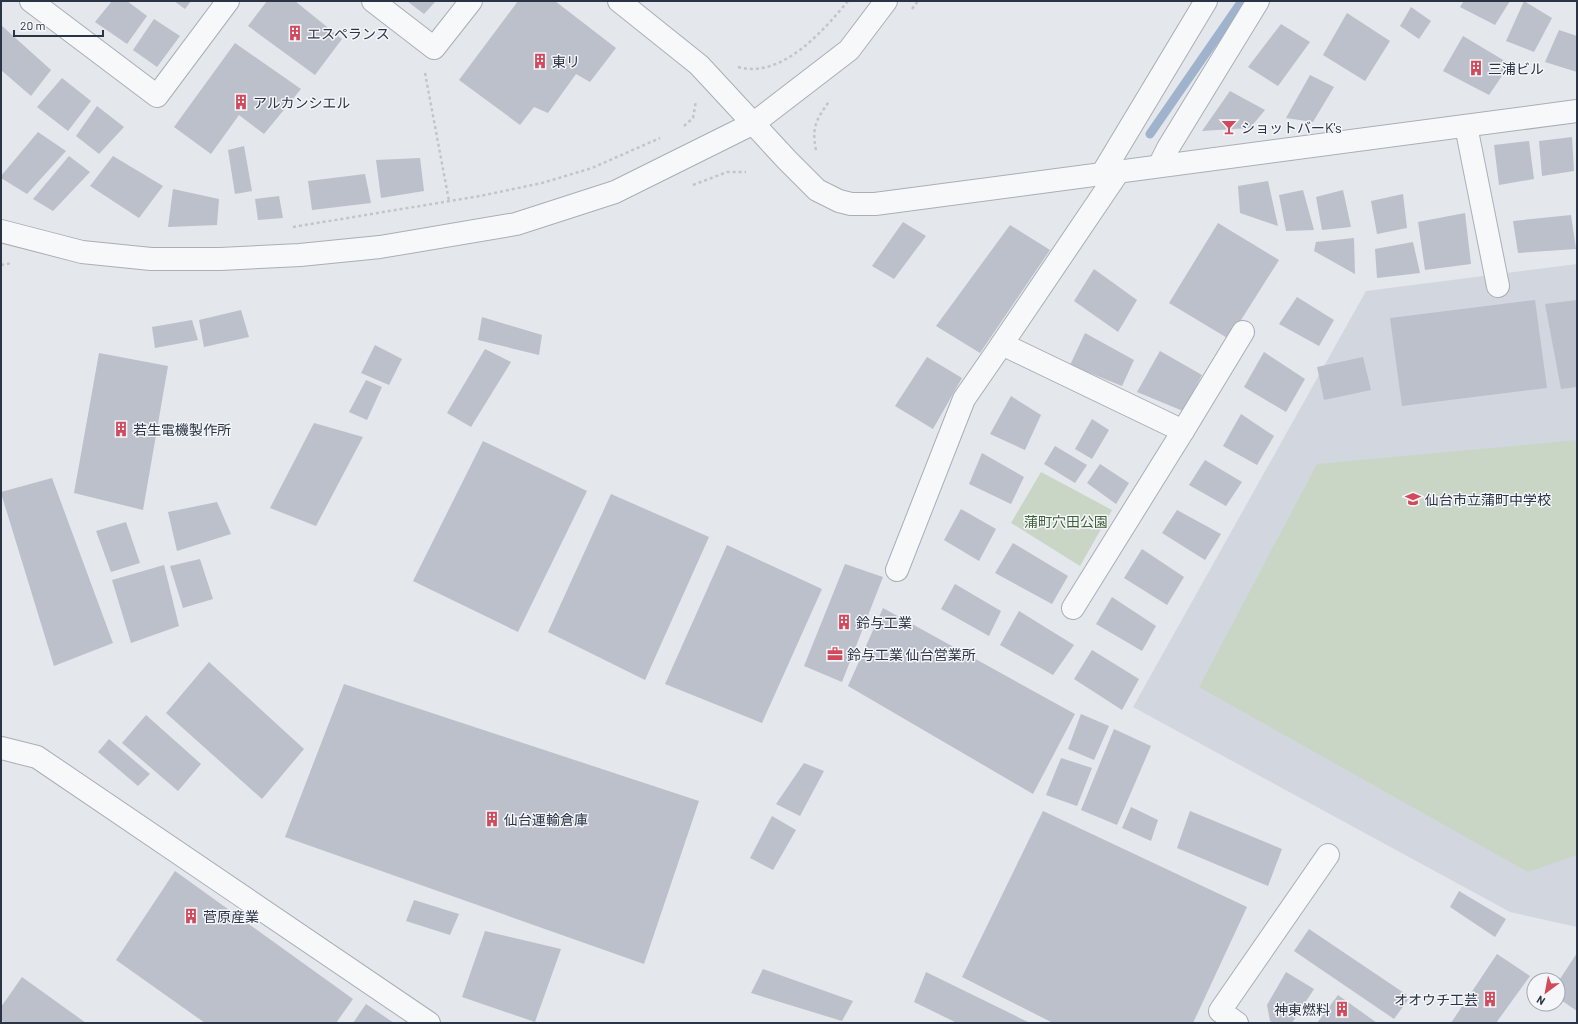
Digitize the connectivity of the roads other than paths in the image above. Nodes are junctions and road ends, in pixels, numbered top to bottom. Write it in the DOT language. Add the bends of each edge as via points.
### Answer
graph roads {
  1 [pos="31,1"];
  2 [pos="228,1"];
  3 [pos="373,1"];
  4 [pos="471,1"];
  5 [pos="619,1"];
  6 [pos="886,1"];
  7 [pos="1206,1"];
  8 [pos="1258,1"];
  9 [pos="1577,111"];
  10 [pos="754,123"];
  11 [pos="1466,126"];
  12 [pos="1159,166"];
  13 [pos="1111,173"];
  14 [pos="1,231"];
  15 [pos="1498,286"];
  16 [pos="1243,332"];
  17 [pos="1002,344"];
  18 [pos="1183,431"];
  19 [pos="897,570"];
  20 [pos="1073,608"];
  21 [pos="1,748"];
  22 [pos="1328,855"];
  23 [pos="430,1023"];
  24 [pos="1237,1023"];
  1 -- 2 [label="street" via="157,96"];
  3 -- 4 [label="street" via="434,48"];
  5 -- 10 [label="street" via="699,65"];
  6 -- 10 [label="street" via="849,50"];
  7 -- 13 [label="street"];
  8 -- 12 [label="street"];
  9 -- 11 [label="street"];
  10 -- 13 [label="street" via="817,190 833,199 851,204 875,204"];
  10 -- 14 [label="street" via="615,192 516,224 380,247 300,255 151,259 82,252"];
  11 -- 12 [label="street"];
  11 -- 15 [label="street"];
  12 -- 13 [label="street"];
  13 -- 17 [label="street"];
  16 -- 18 [label="street"];
  17 -- 18 [label="street"];
  17 -- 19 [label="street" via="964,399"];
  18 -- 20 [label="street"];
  21 -- 23 [label="street" via="37,757"];
  22 -- 24 [label="street" via="1220,1011"];
}
